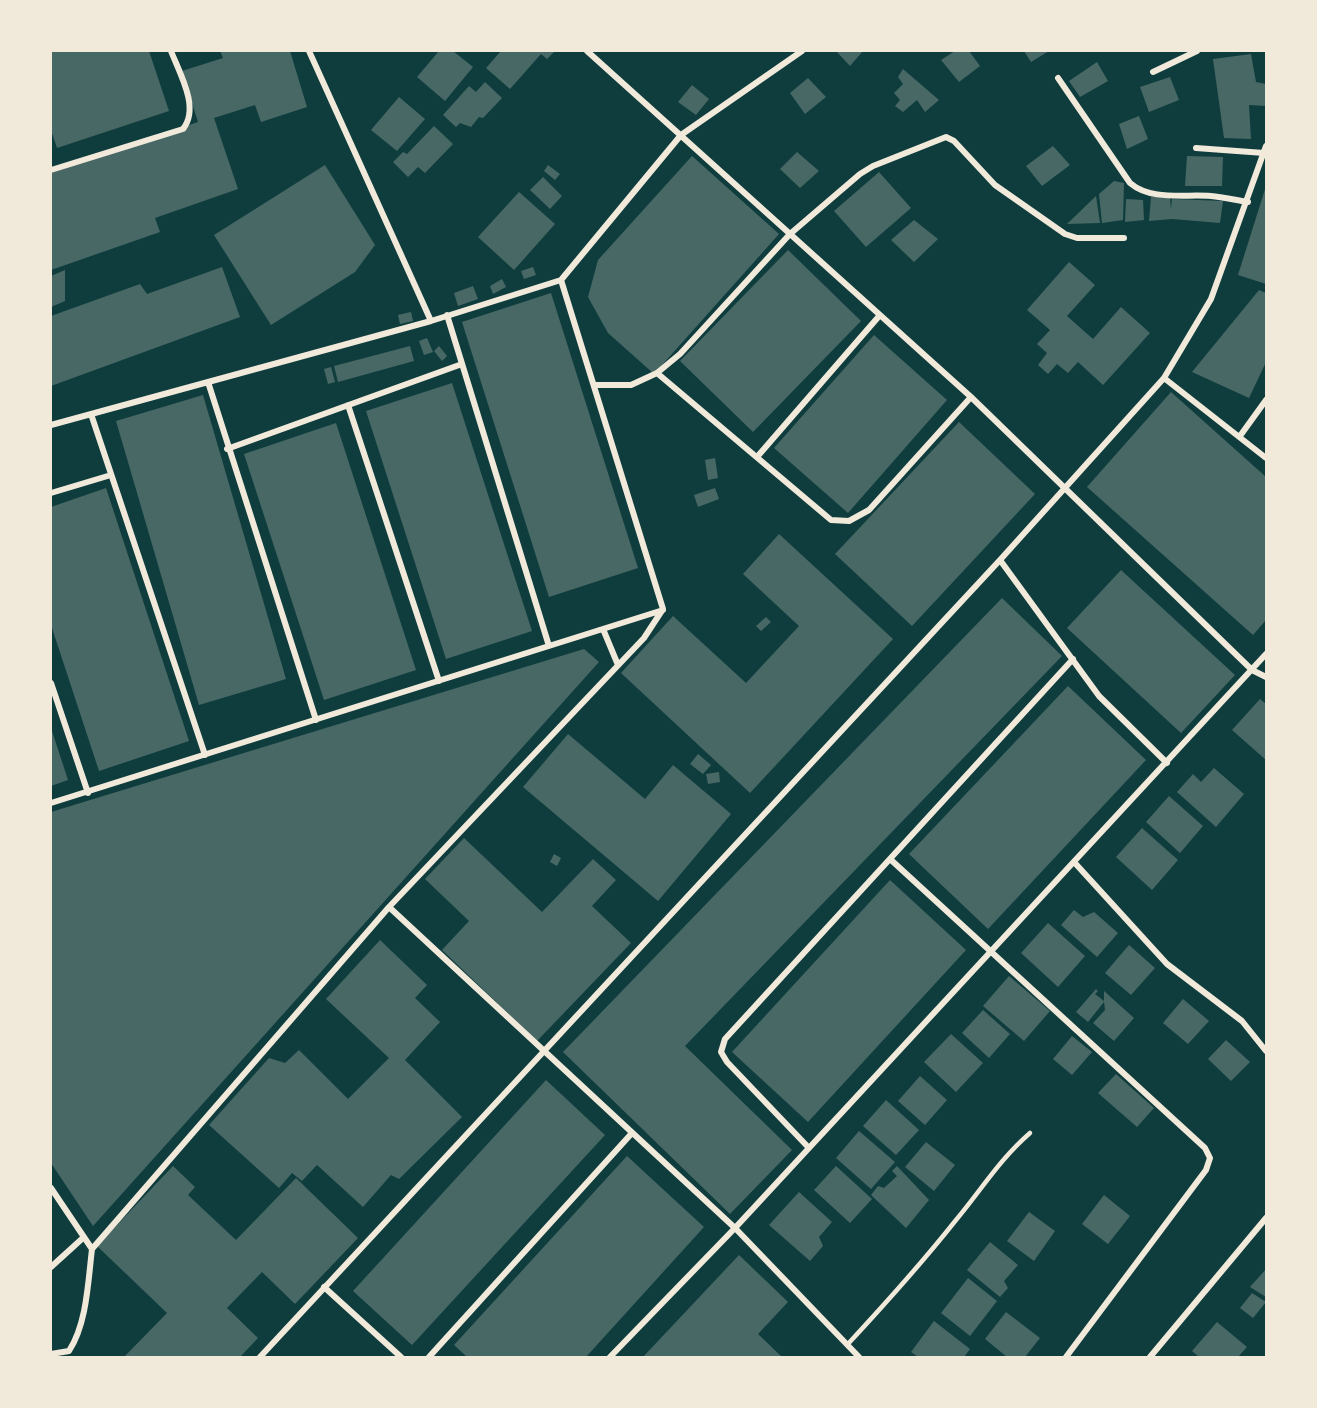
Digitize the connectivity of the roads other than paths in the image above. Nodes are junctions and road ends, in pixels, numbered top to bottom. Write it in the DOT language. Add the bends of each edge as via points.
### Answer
graph roads {
  1 [pos="171,51"];
  2 [pos="309,51"];
  3 [pos="587,51"];
  4 [pos="802,51"];
  5 [pos="1197,51"];
  6 [pos="1154,72"];
  7 [pos="1058,78"];
  8 [pos="681,135"];
  9 [pos="1196,148"];
  10 [pos="1265,150"];
  11 [pos="1263,169"];
  12 [pos="51,170"];
  13 [pos="1248,202"];
  14 [pos="790,234"];
  15 [pos="1124,238"];
  16 [pos="561,280"];
  17 [pos="447,315"];
  18 [pos="880,315"];
  19 [pos="431,321"];
  20 [pos="462,364"];
  21 [pos="657,373"];
  22 [pos="1164,378"];
  23 [pos="208,382"];
  24 [pos="594,385"];
  25 [pos="971,397"];
  26 [pos="1266,400"];
  27 [pos="348,405"];
  28 [pos="91,414"];
  29 [pos="51,425"];
  30 [pos="1240,436"];
  31 [pos="227,448"];
  32 [pos="757,457"];
  33 [pos="1266,458"];
  34 [pos="111,475"];
  35 [pos="1064,490"];
  36 [pos="51,493"];
  37 [pos="1000,560"];
  38 [pos="663,609"];
  39 [pos="603,628"];
  40 [pos="549,646"];
  41 [pos="1266,654"];
  42 [pos="1073,658"];
  43 [pos="618,666"];
  44 [pos="1252,670"];
  45 [pos="1266,677"];
  46 [pos="439,681"];
  47 [pos="51,683"];
  48 [pos="316,720"];
  49 [pos="205,755"];
  50 [pos="1167,762"];
  51 [pos="88,793"];
  52 [pos="51,803"];
  53 [pos="890,860"];
  54 [pos="1074,862"];
  55 [pos="389,907"];
  56 [pos="991,952"];
  57 [pos="543,1051"];
  58 [pos="1266,1051"];
  59 [pos="632,1133"];
  60 [pos="1030,1133"];
  61 [pos="809,1148"];
  62 [pos="51,1188"];
  63 [pos="1266,1218"];
  64 [pos="735,1228"];
  65 [pos="84,1237"];
  66 [pos="92,1249"];
  67 [pos="51,1267"];
  68 [pos="324,1287"];
  69 [pos="847,1345"];
  70 [pos="51,1354"];
  71 [pos="260,1357"];
  72 [pos="401,1357"];
  73 [pos="429,1357"];
  74 [pos="610,1357"];
  75 [pos="859,1357"];
  76 [pos="1066,1357"];
  77 [pos="1150,1357"];
  1 -- 12 [label="street" via="191,107 183,129"];
  2 -- 19 [label="street"];
  3 -- 8 [label="street"];
  4 -- 8 [label="street"];
  5 -- 6 [label="street"];
  7 -- 13 [label="street" via="1139,191"];
  8 -- 14 [label="street"];
  8 -- 16 [label="street"];
  9 -- 10 [label="street"];
  10 -- 11 [label="street"];
  11 -- 13 [label="street"];
  13 -- 22 [label="street" via="1211,299"];
  14 -- 15 [label="street" via="873,166 946,137 995,185 1065,234 1077,238"];
  14 -- 18 [label="street"];
  14 -- 21 [label="street" via="680,354"];
  16 -- 17 [label="street"];
  16 -- 24 [label="street"];
  17 -- 19 [label="street"];
  17 -- 20 [label="street"];
  18 -- 25 [label="street"];
  18 -- 32 [label="street"];
  19 -- 23 [label="street"];
  20 -- 27 [label="street"];
  20 -- 40 [label="street"];
  21 -- 24 [label="street" via="631,385"];
  21 -- 32 [label="street"];
  22 -- 30 [label="street"];
  22 -- 35 [label="street"];
  23 -- 28 [label="street"];
  23 -- 31 [label="street"];
  24 -- 38 [label="street"];
  25 -- 32 [label="street" via="869,510 849,521 831,520"];
  25 -- 35 [label="street"];
  26 -- 30 [label="street"];
  27 -- 31 [label="street"];
  27 -- 46 [label="street"];
  28 -- 29 [label="street"];
  28 -- 34 [label="street"];
  30 -- 33 [label="street"];
  31 -- 48 [label="street"];
  34 -- 36 [label="street"];
  34 -- 49 [label="street"];
  35 -- 37 [label="street"];
  35 -- 44 [label="street"];
  37 -- 42 [label="street"];
  37 -- 57 [label="street"];
  38 -- 39 [label="street"];
  38 -- 43 [label="street" via="644,638"];
  39 -- 40 [label="street"];
  39 -- 43 [label="street"];
  40 -- 46 [label="street"];
  41 -- 44 [label="street"];
  42 -- 50 [label="street" via="1100,696"];
  42 -- 53 [label="street"];
  43 -- 55 [label="street"];
  44 -- 45 [label="street"];
  44 -- 50 [label="street"];
  46 -- 48 [label="street"];
  47 -- 51 [label="street"];
  48 -- 49 [label="street"];
  49 -- 51 [label="street"];
  50 -- 54 [label="street"];
  51 -- 52 [label="street"];
  53 -- 56 [label="street"];
  53 -- 61 [label="street" via="725,1039 720,1052"];
  54 -- 56 [label="street"];
  54 -- 58 [label="street" via="1167,964 1242,1021"];
  55 -- 57 [label="street"];
  55 -- 66 [label="street"];
  56 -- 61 [label="street"];
  56 -- 76 [label="street" via="1205,1148 1210,1158 1206,1170"];
  57 -- 59 [label="street"];
  57 -- 68 [label="street"];
  59 -- 64 [label="street"];
  59 -- 73 [label="street"];
  60 -- 69 [label="lane" via="1004,1155 913,1274"];
  61 -- 64 [label="street"];
  62 -- 65 [label="street"];
  63 -- 77 [label="street"];
  64 -- 69 [label="street"];
  64 -- 74 [label="street"];
  65 -- 66 [label="street"];
  65 -- 67 [label="street"];
  66 -- 70 [label="street" via="75,1342 69,1352"];
  68 -- 71 [label="street"];
  68 -- 72 [label="street"];
  69 -- 75 [label="street"];
}
